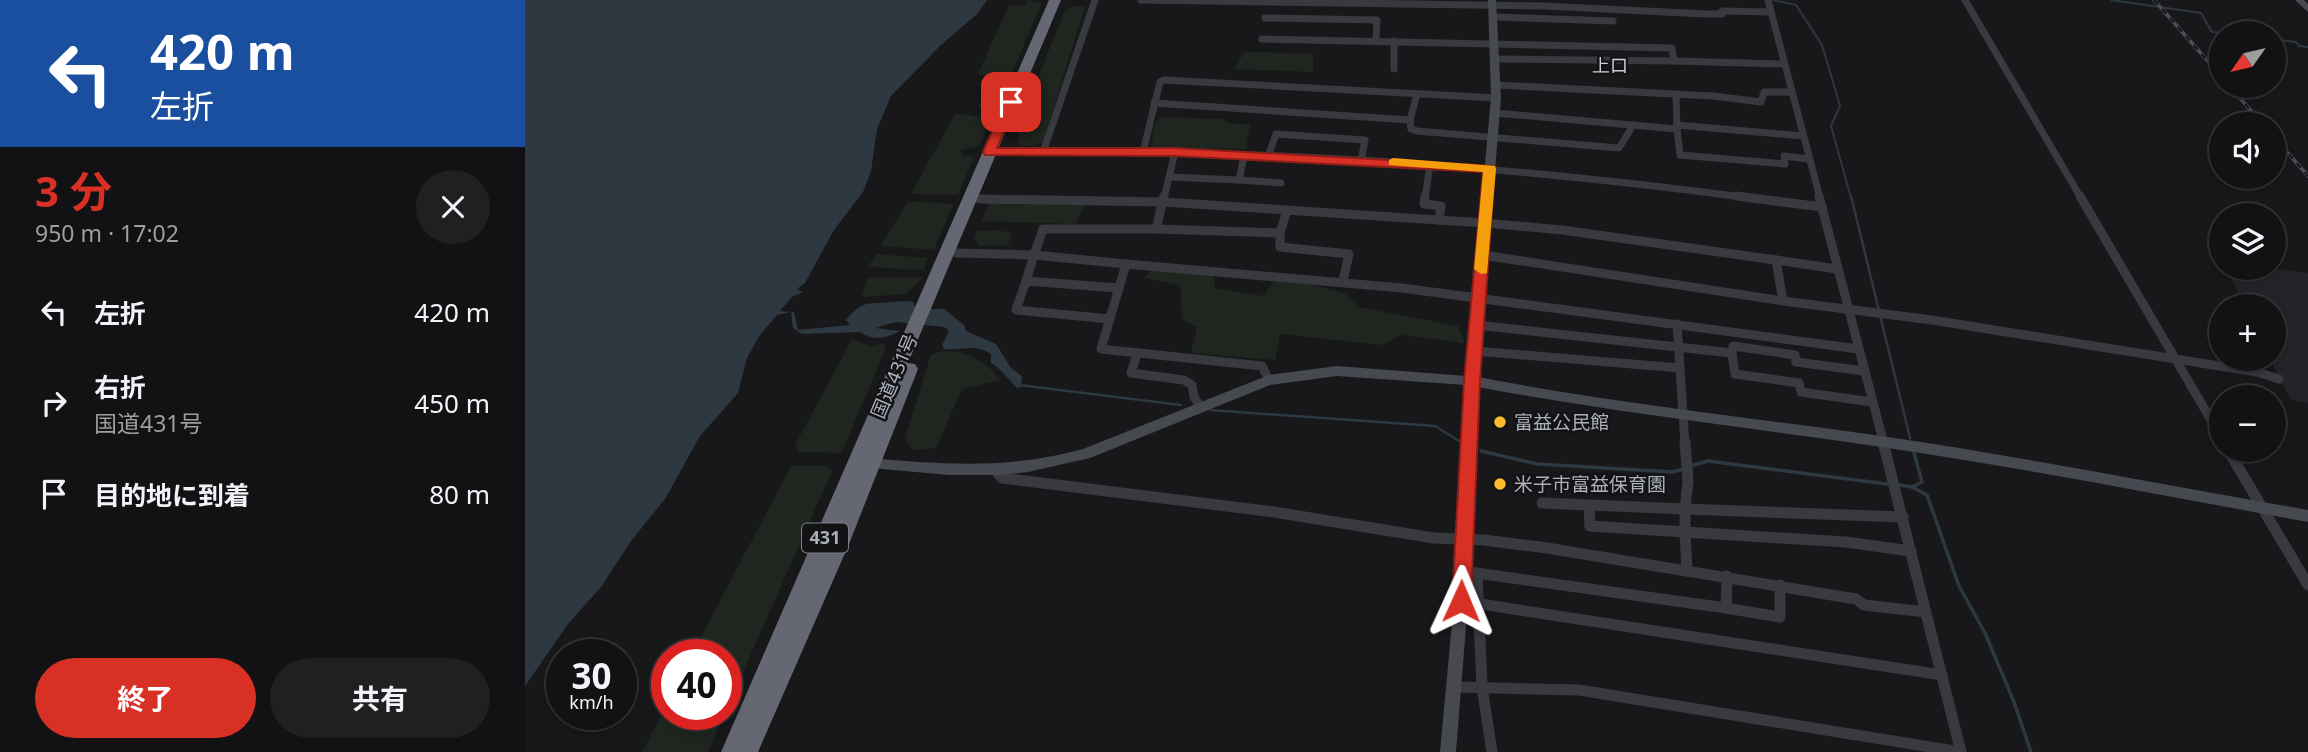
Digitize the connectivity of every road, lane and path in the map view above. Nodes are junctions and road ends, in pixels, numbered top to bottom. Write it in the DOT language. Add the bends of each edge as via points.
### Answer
graph roads {
  1 [pos="1055,0"];
  2 [pos="1062,0"];
  3 [pos="1094,0"];
  4 [pos="1141,0"];
  5 [pos="1768,0"];
  6 [pos="1965,0"];
  7 [pos="2299,0"];
  8 [pos="1492,3"];
  9 [pos="2308,9"];
  10 [pos="1771,12"];
  11 [pos="1493,17"];
  12 [pos="1265,18"];
  13 [pos="1613,21"];
  14 [pos="1262,38"];
  15 [pos="1376,40"];
  16 [pos="1394,41"];
  17 [pos="1495,45"];
  18 [pos="1496,59"];
  19 [pos="1674,61"];
  20 [pos="1784,64"];
  21 [pos="1394,69"];
  22 [pos="1497,85"];
  23 [pos="1791,92"];
  24 [pos="1417,94"];
  25 [pos="1676,94"];
  26 [pos="1496,98"];
  27 [pos="1154,103"];
  28 [pos="1495,113"];
  29 [pos="1409,120"];
  30 [pos="1632,127"];
  31 [pos="1677,127"];
  32 [pos="1803,136"];
  33 [pos="1493,137"];
  34 [pos="994,152"];
  35 [pos="1043,152"];
  36 [pos="1143,152"];
  37 [pos="1175,152"];
  38 [pos="1244,156"];
  39 [pos="1268,157"];
  40 [pos="1809,159"];
  41 [pos="1361,161"];
  42 [pos="1430,164"];
  43 [pos="1490,169"];
  44 [pos="1169,177"];
  45 [pos="1239,180"];
  46 [pos="1281,183"];
  47 [pos="979,199"];
  48 [pos="1163,202"];
  49 [pos="1822,207"];
  50 [pos="1287,210"];
  51 [pos="1439,220"];
  52 [pos="1485,223"];
  53 [pos="1156,229"];
  54 [pos="1280,233"];
  55 [pos="956,253"];
  56 [pos="1034,255"];
  57 [pos="1483,255"];
  58 [pos="1776,260"];
  59 [pos="1126,264"];
  60 [pos="1837,269"];
  61 [pos="1026,281"];
  62 [pos="1343,281"];
  63 [pos="1119,288"];
  64 [pos="1479,299"];
  65 [pos="1783,301"];
  66 [pos="1848,310"];
  67 [pos="925,316"];
  68 [pos="1110,319"];
  69 [pos="1677,324"];
  70 [pos="1477,325"];
  71 [pos="1679,346"];
  72 [pos="1858,349"];
  73 [pos="1475,351"];
  74 [pos="1733,353"];
  75 [pos="1137,354"];
  76 [pos="2174,358"];
  77 [pos="1680,368"];
  78 [pos="1864,371"];
  79 [pos="2279,379"];
  80 [pos="1269,380"];
  81 [pos="1472,381"];
  82 [pos="1872,402"];
  83 [pos="1200,406"];
  84 [pos="1684,413"];
  85 [pos="2209,418"];
  86 [pos="1883,442"];
  87 [pos="2235,462"];
  88 [pos="865,463"];
  89 [pos="997,472"];
  90 [pos="1542,503"];
  91 [pos="1589,506"];
  92 [pos="1685,509"];
  93 [pos="2263,509"];
  94 [pos="2308,516"];
  95 [pos="1903,517"];
  96 [pos="1685,532"];
  97 [pos="1464,540"];
  98 [pos="1911,551"];
  99 [pos="1687,571"];
  100 [pos="1469,572"];
  101 [pos="1727,576"];
  102 [pos="1780,585"];
  103 [pos="2308,585"];
  104 [pos="1461,601"];
  105 [pos="1478,603"];
  106 [pos="1726,608"];
  107 [pos="1926,612"];
  108 [pos="1942,675"];
  109 [pos="1454,687"];
  110 [pos="1482,687"];
  111 [pos="733,752"];
  112 [pos="747,752"];
  113 [pos="1448,752"];
  114 [pos="1492,752"];
  115 [pos="1961,752"];
  1 -- 34 [label="highway, 国道431号 / 431"];
  2 -- 34 [label="highway, 国道431号 / 431"];
  3 -- 35 [label="street"];
  4 -- 8 [label="street"];
  5 -- 10 [label="street"];
  6 -- 76 [label="street"];
  7 -- 9 [label="street"];
  8 -- 10 [label="street" via="1706,14"];
  8 -- 11 [label="street"];
  10 -- 20 [label="street"];
  11 -- 13 [label="street"];
  11 -- 17 [label="street"];
  12 -- 15 [label="street" via="1377,20"];
  14 -- 15 [label="street"];
  15 -- 16 [label="street"];
  16 -- 17 [label="street"];
  16 -- 21 [label="street"];
  17 -- 18 [label="street"];
  17 -- 19 [label="street" via="1672,48"];
  18 -- 19 [label="street"];
  18 -- 22 [label="street"];
  19 -- 20 [label="street"];
  20 -- 23 [label="street"];
  22 -- 25 [label="street"];
  22 -- 26 [label="street"];
  23 -- 25 [label="street" via="1764,92 1761,102"];
  23 -- 32 [label="street"];
  24 -- 26 [label="street"];
  24 -- 27 [label="street" via="1164,80"];
  24 -- 29 [label="street"];
  25 -- 31 [label="street"];
  26 -- 28 [label="street"];
  27 -- 29 [label="street"];
  27 -- 36 [label="street"];
  28 -- 30 [label="street"];
  28 -- 33 [label="street"];
  29 -- 33 [label="street" via="1411,129 1417,131"];
  30 -- 31 [label="street"];
  30 -- 33 [label="street" via="1619,148"];
  31 -- 32 [label="street"];
  31 -- 40 [label="street" via="1680,155 1785,164 1784,156"];
  32 -- 40 [label="street"];
  33 -- 43 [label="street"];
  34 -- 35 [label="street"];
  34 -- 47 [label="highway, 国道431号 / 431"];
  34 -- 67 [label="highway, 国道431号 / 431"];
  35 -- 36 [label="street"];
  36 -- 37 [label="street"];
  37 -- 38 [label="street"];
  37 -- 44 [label="street"];
  38 -- 39 [label="street"];
  38 -- 45 [label="street"];
  39 -- 41 [label="street"];
  39 -- 41 [label="street" via="1276,135 1365,140"];
  40 -- 49 [label="street"];
  41 -- 42 [label="street"];
  42 -- 43 [label="street"];
  42 -- 51 [label="street" via="1424,204 1441,206"];
  43 -- 49 [label="street"];
  43 -- 52 [label="street"];
  44 -- 45 [label="street"];
  44 -- 48 [label="street"];
  45 -- 46 [label="street"];
  47 -- 48 [label="street"];
  47 -- 55 [label="highway, 国道431号 / 431"];
  48 -- 50 [label="street"];
  48 -- 53 [label="street"];
  49 -- 60 [label="street"];
  50 -- 51 [label="street"];
  50 -- 54 [label="street"];
  51 -- 52 [label="street"];
  52 -- 57 [label="street"];
  52 -- 58 [label="street"];
  53 -- 54 [label="street"];
  53 -- 56 [label="street" via="1043,229"];
  54 -- 62 [label="street" via="1280,247 1349,254"];
  55 -- 56 [label="street"];
  55 -- 67 [label="highway, 国道431号 / 431"];
  56 -- 59 [label="street"];
  56 -- 61 [label="street"];
  57 -- 64 [label="street"];
  57 -- 65 [label="street"];
  58 -- 60 [label="street"];
  58 -- 65 [label="street"];
  59 -- 62 [label="street"];
  59 -- 63 [label="street"];
  60 -- 66 [label="street"];
  61 -- 63 [label="street"];
  61 -- 68 [label="street" via="1016,310"];
  62 -- 64 [label="street"];
  63 -- 68 [label="street"];
  64 -- 69 [label="street"];
  64 -- 70 [label="street"];
  65 -- 66 [label="street"];
  66 -- 72 [label="street"];
  66 -- 76 [label="street"];
  67 -- 88 [label="highway, 国道431号 / 431"];
  68 -- 75 [label="street" via="1101,349"];
  69 -- 71 [label="street"];
  69 -- 72 [label="street"];
  70 -- 71 [label="street"];
  70 -- 73 [label="street"];
  71 -- 74 [label="street"];
  71 -- 77 [label="street"];
  72 -- 78 [label="street"];
  73 -- 77 [label="street"];
  73 -- 81 [label="street"];
  74 -- 78 [label="street" via="1733,346 1795,355 1796,362"];
  74 -- 82 [label="street" via="1735,374 1799,383 1801,392"];
  75 -- 80 [label="street" via="1262,366"];
  75 -- 83 [label="street" via="1131,373 1184,380 1192,385"];
  76 -- 79 [label="street"];
  76 -- 85 [label="street"];
  77 -- 84 [label="street"];
  78 -- 82 [label="street"];
  80 -- 81 [label="street" via="1337,371"];
  80 -- 83 [label="street"];
  81 -- 84 [label="street"];
  81 -- 97 [label="street"];
  82 -- 86 [label="street"];
  83 -- 89 [label="street" via="1086,454"];
  84 -- 86 [label="street"];
  84 -- 92 [label="street"];
  86 -- 93 [label="street"];
  86 -- 95 [label="street"];
  87 -- 93 [label="street"];
  88 -- 89 [label="street"];
  88 -- 111 [label="highway, 国道431号 / 431"];
  88 -- 112 [label="highway, 国道431号 / 431"];
  89 -- 97 [label="street" via="1002,478"];
  90 -- 91 [label="street"];
  91 -- 92 [label="street"];
  91 -- 96 [label="street" via="1590,526"];
  92 -- 95 [label="street"];
  92 -- 96 [label="street"];
  93 -- 94 [label="street"];
  93 -- 103 [label="street"];
  95 -- 98 [label="street"];
  96 -- 98 [label="street" via="1846,542"];
  96 -- 99 [label="street"];
  97 -- 99 [label="street"];
  97 -- 100 [label="street"];
  98 -- 107 [label="street"];
  99 -- 101 [label="street"];
  100 -- 104 [label="street"];
  100 -- 105 [label="street"];
  100 -- 106 [label="street"];
  101 -- 102 [label="street"];
  101 -- 106 [label="street"];
  102 -- 106 [label="street" via="1780,617"];
  102 -- 107 [label="street" via="1856,599 1864,606"];
  104 -- 105 [label="street"];
  104 -- 109 [label="street"];
  105 -- 108 [label="street"];
  105 -- 110 [label="street"];
  107 -- 108 [label="street"];
  108 -- 115 [label="street"];
  109 -- 110 [label="street"];
  109 -- 113 [label="street"];
  110 -- 114 [label="street"];
  110 -- 115 [label="street" via="1579,690"];
}
